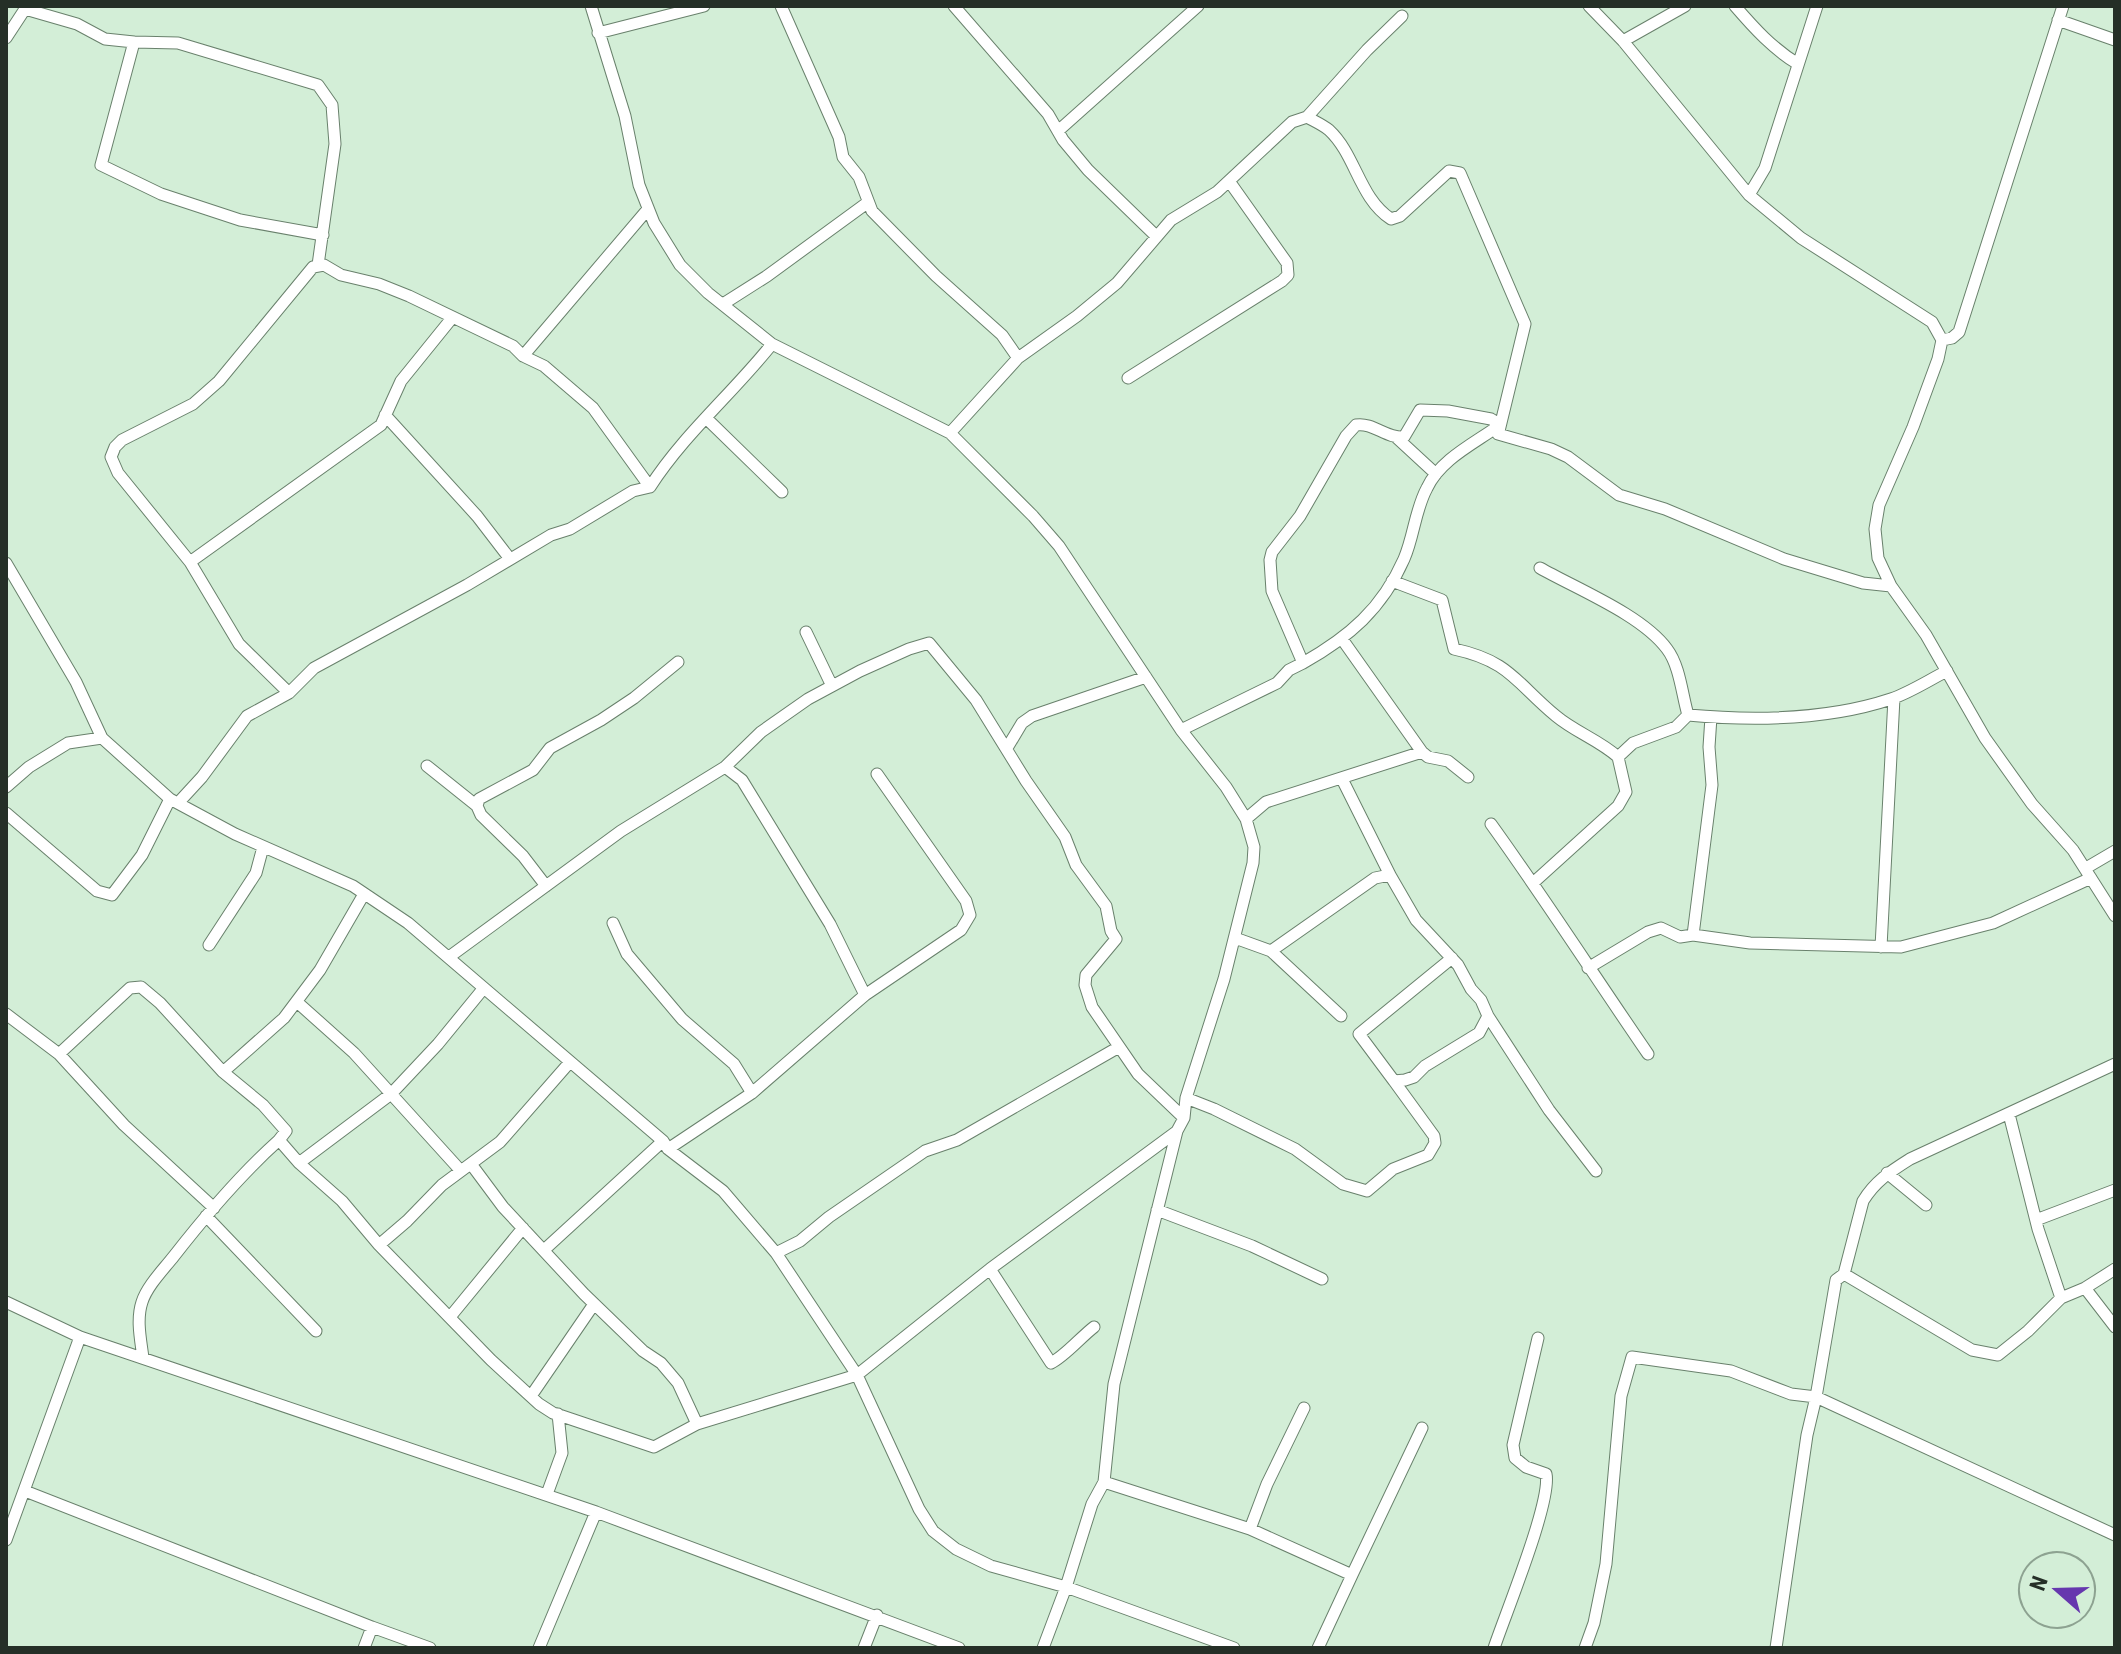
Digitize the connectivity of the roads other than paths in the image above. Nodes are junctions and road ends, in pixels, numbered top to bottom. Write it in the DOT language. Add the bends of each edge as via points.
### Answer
graph roads {
  1 [pos="591,6"];
  2 [pos="704,6"];
  3 [pos="781,6"];
  4 [pos="954,6"];
  5 [pos="1198,6"];
  6 [pos="1589,6"];
  7 [pos="1685,6"];
  8 [pos="1735,6"];
  9 [pos="1817,6"];
  10 [pos="2063,6"];
  11 [pos="1402,16"];
  12 [pos="2058,20"];
  13 [pos="598,33"];
  14 [pos="6,38"];
  15 [pos="2115,40"];
  16 [pos="1623,41"];
  17 [pos="134,42"];
  18 [pos="1798,64"];
  19 [pos="1307,117"];
  20 [pos="1058,131"];
  21 [pos="1229,181"];
  22 [pos="1749,195"];
  23 [pos="867,203"];
  24 [pos="648,209"];
  25 [pos="323,235"];
  26 [pos="1156,236"];
  27 [pos="318,265"];
  28 [pos="723,304"];
  29 [pos="452,318"];
  30 [pos="1942,340"];
  31 [pos="772,344"];
  32 [pos="523,356"];
  33 [pos="1018,358"];
  34 [pos="1128,378"];
  35 [pos="385,415"];
  36 [pos="706,418"];
  37 [pos="1497,430"];
  38 [pos="950,433"];
  39 [pos="1397,438"];
  40 [pos="1436,474"];
  41 [pos="650,487"];
  42 [pos="782,492"];
  43 [pos="510,559"];
  44 [pos="190,562"];
  45 [pos="6,563"];
  46 [pos="1540,568"];
  47 [pos="1392,581"];
  48 [pos="1891,586"];
  49 [pos="806,632"];
  50 [pos="1342,639"];
  51 [pos="678,662"];
  52 [pos="1303,663"];
  53 [pos="1947,671"];
  54 [pos="1146,677"];
  55 [pos="832,686"];
  56 [pos="289,693"];
  57 [pos="1894,698"];
  58 [pos="1688,715"];
  59 [pos="1711,717"];
  60 [pos="1181,730"];
  61 [pos="102,738"];
  62 [pos="1007,748"];
  63 [pos="1422,752"];
  64 [pos="1618,757"];
  65 [pos="427,766"];
  66 [pos="725,767"];
  67 [pos="877,774"];
  68 [pos="1468,777"];
  69 [pos="1342,779"];
  70 [pos="6,787"];
  71 [pos="174,801"];
  72 [pos="477,806"];
  73 [pos="6,813"];
  74 [pos="1246,819"];
  75 [pos="1491,824"];
  76 [pos="263,847"];
  77 [pos="2115,851"];
  78 [pos="2089,873"];
  79 [pos="1390,875"];
  80 [pos="1533,883"];
  81 [pos="546,886"];
  82 [pos="364,894"];
  83 [pos="2115,916"];
  84 [pos="613,923"];
  85 [pos="1693,935"];
  86 [pos="1235,938"];
  87 [pos="209,945"];
  88 [pos="1881,947"];
  89 [pos="1271,951"];
  90 [pos="449,957"];
  91 [pos="1452,958"];
  92 [pos="1588,968"];
  93 [pos="483,989"];
  94 [pos="865,995"];
  95 [pos="297,1002"];
  96 [pos="6,1014"];
  97 [pos="1341,1016"];
  98 [pos="1488,1016"];
  99 [pos="1119,1047"];
  100 [pos="59,1054"];
  101 [pos="1648,1054"];
  102 [pos="570,1062"];
  103 [pos="2115,1064"];
  104 [pos="223,1072"];
  105 [pos="1394,1081"];
  106 [pos="752,1093"];
  107 [pos="391,1094"];
  108 [pos="1186,1098"];
  109 [pos="2009,1114"];
  110 [pos="1184,1118"];
  111 [pos="1177,1131"];
  112 [pos="279,1140"];
  113 [pos="665,1145"];
  114 [pos="299,1163"];
  115 [pos="466,1167"];
  116 [pos="1596,1171"];
  117 [pos="1887,1173"];
  118 [pos="2115,1190"];
  119 [pos="1926,1205"];
  120 [pos="1157,1210"];
  121 [pos="210,1212"];
  122 [pos="2036,1220"];
  123 [pos="523,1228"];
  124 [pos="379,1245"];
  125 [pos="544,1250"];
  126 [pos="776,1253"];
  127 [pos="990,1269"];
  128 [pos="2115,1269"];
  129 [pos="1844,1274"];
  130 [pos="1322,1279"];
  131 [pos="2085,1288"];
  132 [pos="2061,1298"];
  133 [pos="6,1302"];
  134 [pos="594,1304"];
  135 [pos="450,1317"];
  136 [pos="1094,1327"];
  137 [pos="2115,1327"];
  138 [pos="316,1331"];
  139 [pos="80,1337"];
  140 [pos="1538,1338"];
  141 [pos="143,1358"];
  142 [pos="857,1375"];
  143 [pos="531,1396"];
  144 [pos="1816,1397"];
  145 [pos="1304,1408"];
  146 [pos="558,1414"];
  147 [pos="697,1424"];
  148 [pos="1422,1428"];
  149 [pos="1104,1482"];
  150 [pos="25,1491"];
  151 [pos="547,1494"];
  152 [pos="596,1512"];
  153 [pos="1250,1529"];
  154 [pos="2115,1535"];
  155 [pos="6,1540"];
  156 [pos="1352,1575"];
  157 [pos="1066,1587"];
  158 [pos="877,1615"];
  159 [pos="372,1627"];
  160 [pos="364,1648"];
  161 [pos="430,1648"];
  162 [pos="539,1648"];
  163 [pos="864,1648"];
  164 [pos="959,1648"];
  165 [pos="1043,1648"];
  166 [pos="1234,1648"];
  167 [pos="1318,1648"];
  168 [pos="1494,1648"];
  169 [pos="1585,1648"];
  170 [pos="1776,1648"];
  1 -- 13 [label="street"];
  2 -- 13 [label="street"];
  3 -- 23 [label="street"];
  4 -- 20 [label="street"];
  5 -- 20 [label="street"];
  6 -- 16 [label="street"];
  7 -- 16 [label="street"];
  8 -- 18 [label="street" via="1756,31"];
  9 -- 18 [label="street"];
  10 -- 12 [label="street"];
  11 -- 19 [label="street"];
  12 -- 15 [label="street"];
  12 -- 30 [label="street" via="1959,332"];
  13 -- 24 [label="street"];
  14 -- 17 [label="street" via="25,9 77,24 105,39"];
  16 -- 22 [label="street"];
  17 -- 25 [label="street" via="178,43 318,85 332,105 335,144"];
  17 -- 25 [label="street" via="101,165 161,194 240,220"];
  18 -- 22 [label="street" via="1765,168"];
  19 -- 21 [label="street" via="1292,122"];
  19 -- 37 [label="street" via="1328,130 1371,200 1391,219 1449,171 1460,173 1525,324"];
  20 -- 26 [label="street" via="1088,170"];
  21 -- 26 [label="street"];
  21 -- 34 [label="street" via="1287,263 1288,275"];
  22 -- 30 [label="street" via="1801,238 1932,322"];
  23 -- 28 [label="street"];
  23 -- 33 [label="street" via="1002,335"];
  24 -- 28 [label="street" via="680,265"];
  24 -- 32 [label="street"];
  25 -- 27 [label="street"];
  26 -- 33 [label="street" via="1117,283"];
  27 -- 29 [label="street" via="399,292"];
  27 -- 44 [label="street" via="219,381 193,404 115,447 112,465"];
  28 -- 31 [label="street"];
  29 -- 32 [label="street" via="513,346"];
  29 -- 35 [label="street" via="401,381"];
  30 -- 48 [label="street" via="1879,505 1878,558"];
  31 -- 36 [label="street"];
  31 -- 38 [label="street"];
  32 -- 41 [label="street" via="544,366 593,408"];
  33 -- 38 [label="street"];
  35 -- 43 [label="street"];
  35 -- 44 [label="street" via="381,425"];
  36 -- 41 [label="street" via="672,453"];
  36 -- 42 [label="street"];
  37 -- 39 [label="street" via="1491,419 1420,410 1404,437"];
  37 -- 40 [label="street"];
  37 -- 48 [label="street" via="1568,457 1619,495 1784,559"];
  38 -- 54 [label="street" via="1059,546"];
  39 -- 40 [label="street"];
  39 -- 52 [label="street" via="1356,425 1272,552 1272,591"];
  40 -- 47 [label="street"];
  41 -- 43 [label="street" via="633,491"];
  43 -- 56 [label="street" via="335,655"];
  44 -- 56 [label="street" via="239,644"];
  45 -- 61 [label="street" via="76,682"];
  46 -- 58 [label="street" via="1612,606 1668,649"];
  47 -- 50 [label="street" via="1361,624"];
  47 -- 64 [label="street" via="1442,600 1454,649 1505,668 1558,717"];
  48 -- 53 [label="street"];
  49 -- 55 [label="street"];
  50 -- 52 [label="street"];
  50 -- 63 [label="street"];
  51 -- 72 [label="street" via="634,698 550,748 533,770 479,799"];
  52 -- 60 [label="street" via="1277,683"];
  53 -- 57 [label="street"];
  53 -- 78 [label="street" via="2014,780"];
  54 -- 60 [label="street"];
  54 -- 62 [label="street" via="1032,716"];
  55 -- 62 [label="street" via="929,643"];
  55 -- 66 [label="street" via="761,732"];
  56 -- 71 [label="street" via="247,716 202,777"];
  57 -- 59 [label="street" via="1817,714"];
  57 -- 88 [label="street"];
  58 -- 59 [label="street"];
  58 -- 64 [label="street" via="1676,727 1633,743"];
  59 -- 85 [label="street" via="1712,785"];
  60 -- 74 [label="street"];
  61 -- 70 [label="street" via="68,743"];
  61 -- 71 [label="street"];
  62 -- 99 [label="street" via="1106,906 1116,939 1086,975 1085,985 1092,1007"];
  63 -- 68 [label="street" via="1448,761"];
  63 -- 69 [label="street"];
  64 -- 80 [label="street" via="1626,792 1618,806"];
  65 -- 72 [label="street"];
  66 -- 81 [label="street" via="621,831"];
  66 -- 94 [label="street" via="742,780 830,924"];
  67 -- 94 [label="street" via="966,901 970,915 961,930"];
  69 -- 74 [label="street" via="1266,802"];
  69 -- 79 [label="street"];
  71 -- 73 [label="street" via="112,895 97,891"];
  71 -- 76 [label="street"];
  72 -- 81 [label="street"];
  74 -- 86 [label="street" via="1253,863"];
  75 -- 80 [label="street"];
  76 -- 82 [label="street"];
  76 -- 87 [label="street" via="256,873"];
  77 -- 78 [label="street"];
  78 -- 83 [label="street"];
  78 -- 88 [label="street" via="1993,923"];
  79 -- 89 [label="street" via="1375,878"];
  79 -- 91 [label="street" via="1416,920"];
  80 -- 92 [label="street"];
  81 -- 90 [label="street"];
  82 -- 90 [label="street"];
  82 -- 95 [label="street"];
  84 -- 106 [label="street" via="627,954 682,1019 734,1064"];
  85 -- 88 [label="street" via="1750,943"];
  85 -- 92 [label="street" via="1680,937 1661,928 1648,932"];
  86 -- 89 [label="street"];
  86 -- 108 [label="street"];
  89 -- 97 [label="street"];
  90 -- 93 [label="street"];
  91 -- 98 [label="street"];
  91 -- 105 [label="street" via="1359,1034"];
  92 -- 101 [label="street"];
  93 -- 102 [label="street"];
  93 -- 107 [label="street"];
  94 -- 106 [label="street"];
  95 -- 104 [label="street"];
  95 -- 107 [label="street"];
  96 -- 100 [label="street"];
  98 -- 105 [label="street" via="1479,1033 1414,1077"];
  98 -- 116 [label="street"];
  99 -- 110 [label="street" via="1138,1074"];
  99 -- 126 [label="street" via="957,1140 925,1151"];
  100 -- 104 [label="street" via="130,988 141,987"];
  100 -- 121 [label="street"];
  102 -- 113 [label="street"];
  102 -- 115 [label="street" via="500,1142"];
  103 -- 109 [label="street"];
  104 -- 112 [label="street" via="286,1131"];
  105 -- 108 [label="street" via="1435,1143 1428,1155 1393,1169 1367,1191 1343,1184 1295,1149"];
  106 -- 113 [label="street"];
  107 -- 114 [label="street"];
  107 -- 115 [label="street"];
  108 -- 110 [label="street"];
  109 -- 117 [label="street"];
  109 -- 122 [label="street"];
  110 -- 111 [label="street"];
  111 -- 120 [label="street"];
  111 -- 127 [label="street"];
  112 -- 114 [label="street"];
  112 -- 121 [label="street"];
  113 -- 125 [label="street"];
  113 -- 126 [label="street" via="723,1191"];
  114 -- 124 [label="street" via="342,1201"];
  115 -- 123 [label="street"];
  115 -- 124 [label="street"];
  117 -- 119 [label="street"];
  117 -- 129 [label="street" via="1863,1201"];
  118 -- 122 [label="street"];
  120 -- 130 [label="street"];
  120 -- 149 [label="street" via="1114,1384"];
  121 -- 138 [label="street"];
  121 -- 141 [label="street" via="142,1300"];
  122 -- 132 [label="street"];
  123 -- 125 [label="street"];
  123 -- 135 [label="street"];
  124 -- 135 [label="street"];
  125 -- 134 [label="street"];
  126 -- 142 [label="street"];
  127 -- 136 [label="street" via="1051,1363"];
  127 -- 142 [label="street"];
  128 -- 131 [label="street"];
  129 -- 132 [label="street" via="1985,1354 1998,1355"];
  129 -- 144 [label="street" via="1836,1280"];
  131 -- 132 [label="street"];
  131 -- 137 [label="street"];
  133 -- 139 [label="street"];
  134 -- 143 [label="street"];
  134 -- 147 [label="street" via="661,1363 678,1383"];
  135 -- 143 [label="street"];
  139 -- 141 [label="street"];
  139 -- 150 [label="street"];
  140 -- 168 [label="street" via="1513,1445 1515,1458 1546,1474 1548,1481"];
  141 -- 151 [label="street"];
  142 -- 147 [label="street"];
  142 -- 157 [label="street" via="933,1531 991,1566"];
  143 -- 146 [label="street"];
  144 -- 154 [label="street"];
  144 -- 169 [label="street" via="1791,1394 1731,1371 1632,1357 1621,1396 1606,1564"];
  144 -- 170 [label="street"];
  145 -- 153 [label="street"];
  146 -- 147 [label="street" via="654,1447"];
  146 -- 151 [label="street" via="562,1453"];
  148 -- 156 [label="street"];
  149 -- 153 [label="street"];
  149 -- 157 [label="street"];
  150 -- 155 [label="street"];
  150 -- 159 [label="street"];
  151 -- 152 [label="street"];
  152 -- 158 [label="street"];
  152 -- 162 [label="street"];
  153 -- 156 [label="street"];
  156 -- 167 [label="street"];
  157 -- 165 [label="street"];
  157 -- 166 [label="street"];
  158 -- 163 [label="street"];
  158 -- 164 [label="street"];
  159 -- 160 [label="street"];
  159 -- 161 [label="street"];
}
